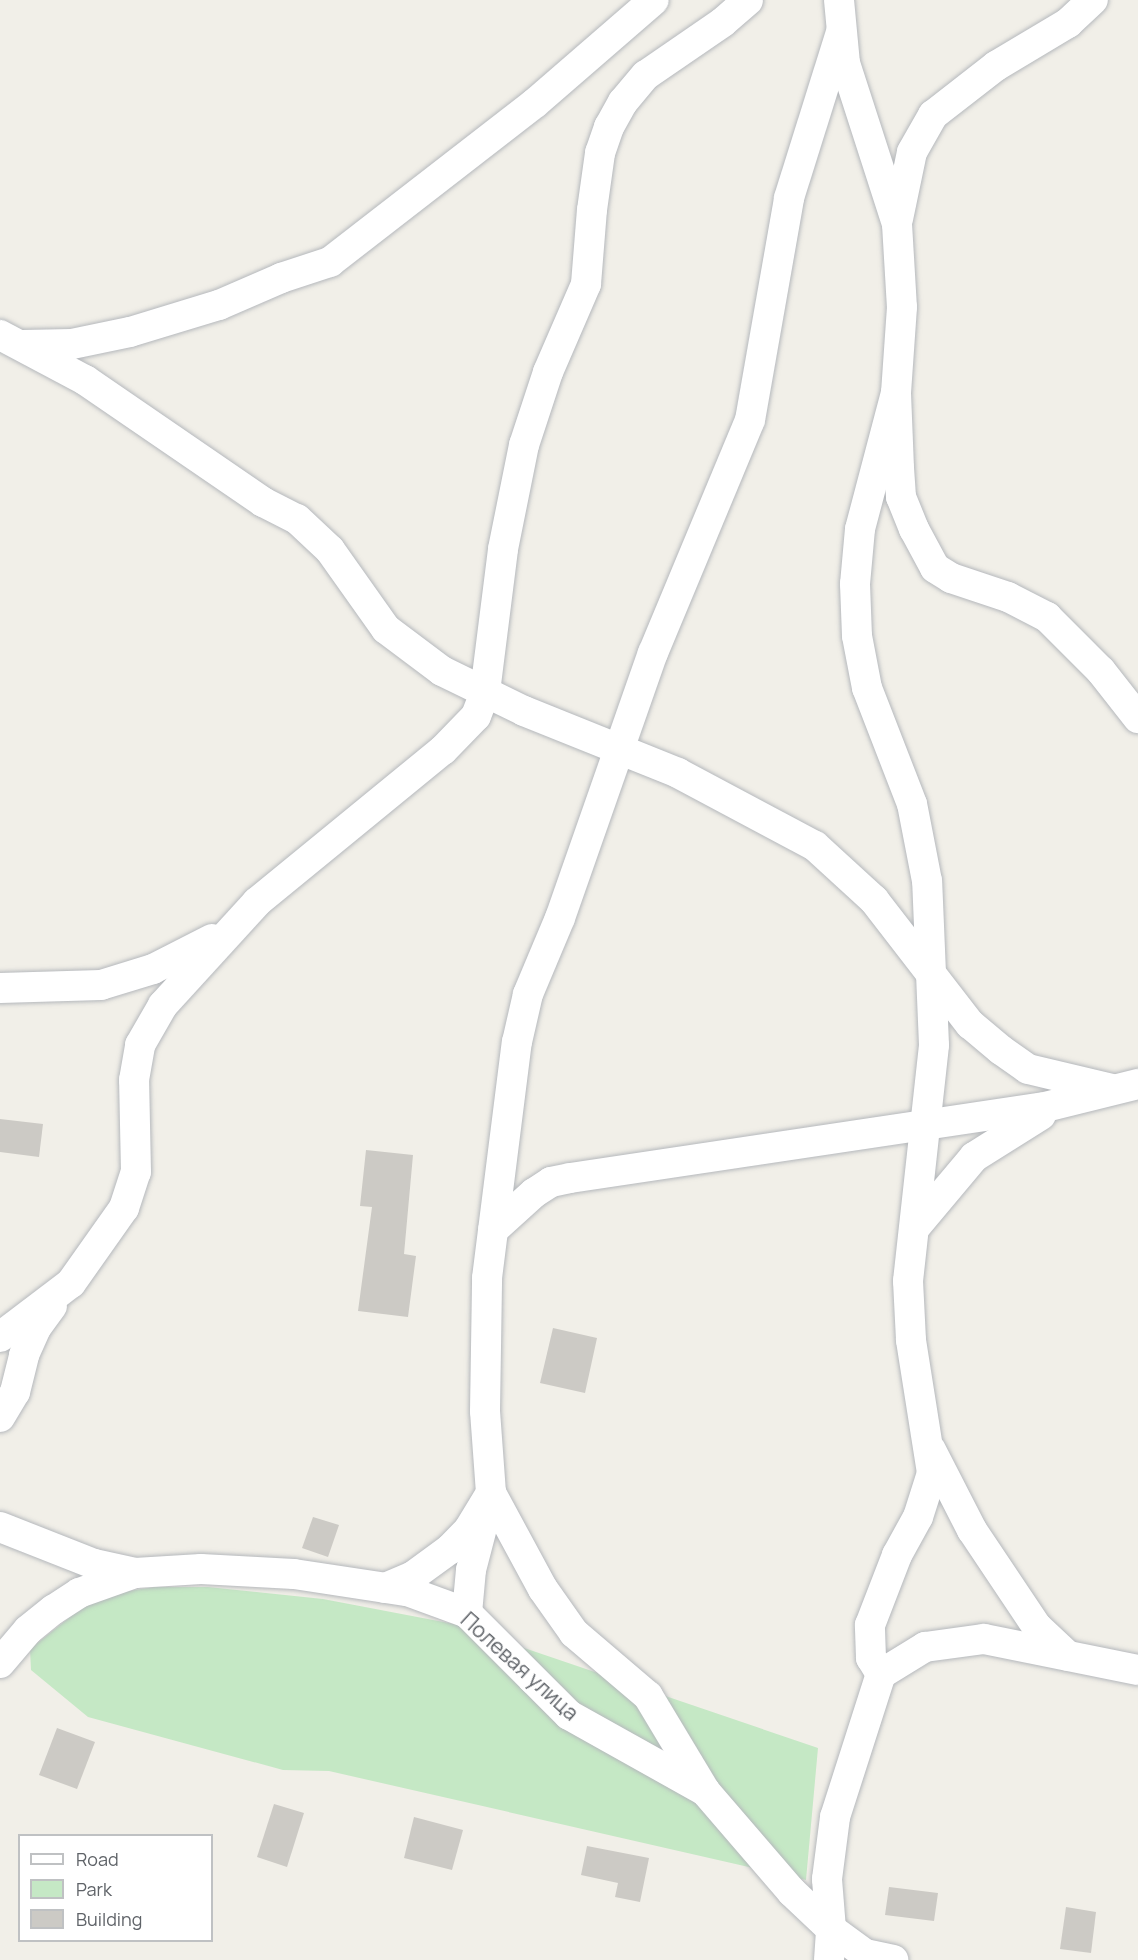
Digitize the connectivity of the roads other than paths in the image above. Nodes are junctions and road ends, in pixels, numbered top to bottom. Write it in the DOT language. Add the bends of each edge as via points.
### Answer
graph roads {
  1 [pos="654,0"];
  2 [pos="747,0"];
  3 [pos="839,0"];
  4 [pos="1093,0"];
  5 [pos="841,32"];
  6 [pos="897,224"];
  7 [pos="7,343"];
  8 [pos="896,393"];
  9 [pos="485,692"];
  10 [pos="1138,718"];
  11 [pos="617,748"];
  12 [pos="238,923"];
  13 [pos="931,973"];
  14 [pos="0,988"];
  15 [pos="1125,1087"];
  16 [pos="1067,1101"];
  17 [pos="926,1126"];
  18 [pos="493,1230"];
  19 [pos="911,1238"];
  20 [pos="71,1282"];
  21 [pos="0,1337"];
  22 [pos="0,1418"];
  23 [pos="929,1445"];
  24 [pos="491,1493"];
  25 [pos="0,1527"];
  26 [pos="135,1573"];
  27 [pos="385,1588"];
  28 [pos="466,1612"];
  29 [pos="1068,1656"];
  30 [pos="0,1663"];
  31 [pos="1138,1670"];
  32 [pos="881,1674"];
  33 [pos="705,1791"];
  34 [pos="831,1929"];
  35 [pos="829,1960"];
  36 [pos="893,1960"];
  1 -- 7 [label="street" via="535,103 330,262 219,305 130,332 72,344"];
  2 -- 9 [label="street" via="723,22 646,75 609,127 600,153 586,284 548,372 524,445 504,549"];
  3 -- 5 [label="street"];
  4 -- 6 [label="street" via="1068,23 996,66 933,115 912,152"];
  5 -- 6 [label="street" via="845,63 867,140"];
  5 -- 11 [label="street" via="789,198 750,420"];
  6 -- 8 [label="street" via="902,307"];
  7 -- 9 [label="street" via="85,380 263,502 297,519 330,550 386,629 442,671"];
  8 -- 10 [label="street" via="901,497 922,549 935,568 1047,617 1101,671"];
  8 -- 13 [label="street" via="860,530 855,584 857,636 867,688 900,766 920,836 927,881"];
  9 -- 11 [label="street"];
  9 -- 12 [label="street" via="476,716 443,750 257,902"];
  11 -- 13 [label="street" via="678,773 815,846 874,900"];
  11 -- 18 [label="street" via="560,918 528,994 517,1042"];
  12 -- 14 [label="street" via="195,950 100,986"];
  12 -- 20 [label="street" via="163,1005 140,1046 134,1080 136,1172 124,1208"];
  13 -- 15 [label="street" via="970,1024 1028,1069"];
  13 -- 17 [label="street" via="934,1045"];
  15 -- 16 [label="street"];
  16 -- 17 [label="street"];
  16 -- 19 [label="street" via="974,1157 933,1201"];
  17 -- 18 [label="street" via="551,1182"];
  17 -- 19 [label="street"];
  18 -- 24 [label="street" via="487,1278 485,1411"];
  19 -- 23 [label="street" via="911,1340"];
  20 -- 21 [label="street"];
  20 -- 22 [label="street" via="36,1328 15,1392"];
  23 -- 29 [label="street" via="972,1530 1037,1627"];
  23 -- 32 [label="street" via="932,1473 918,1517 897,1555 870,1625 872,1658"];
  24 -- 27 [label="street" via="469,1529 450,1549 413,1576"];
  24 -- 28 [label="street" via="471,1569"];
  24 -- 33 [label="street" via="543,1589 574,1633 648,1696"];
  25 -- 26 [label="street, Полевая улица" via="94,1564"];
  26 -- 27 [label="street, Полевая улица" via="201,1569 294,1574"];
  26 -- 30 [label="street, Полевая улица" via="87,1589 53,1610 28,1630"];
  27 -- 28 [label="street, Полевая улица" via="407,1591"];
  28 -- 33 [label="street, Полевая улица" via="569,1715"];
  29 -- 31 [label="street"];
  29 -- 32 [label="street" via="984,1639 925,1647"];
  32 -- 34 [label="street" via="835,1817 826,1879"];
  33 -- 34 [label="street, Полевая улица" via="792,1892"];
  34 -- 35 [label="street"];
  34 -- 36 [label="street, Полевая улица" via="865,1954"];
}
